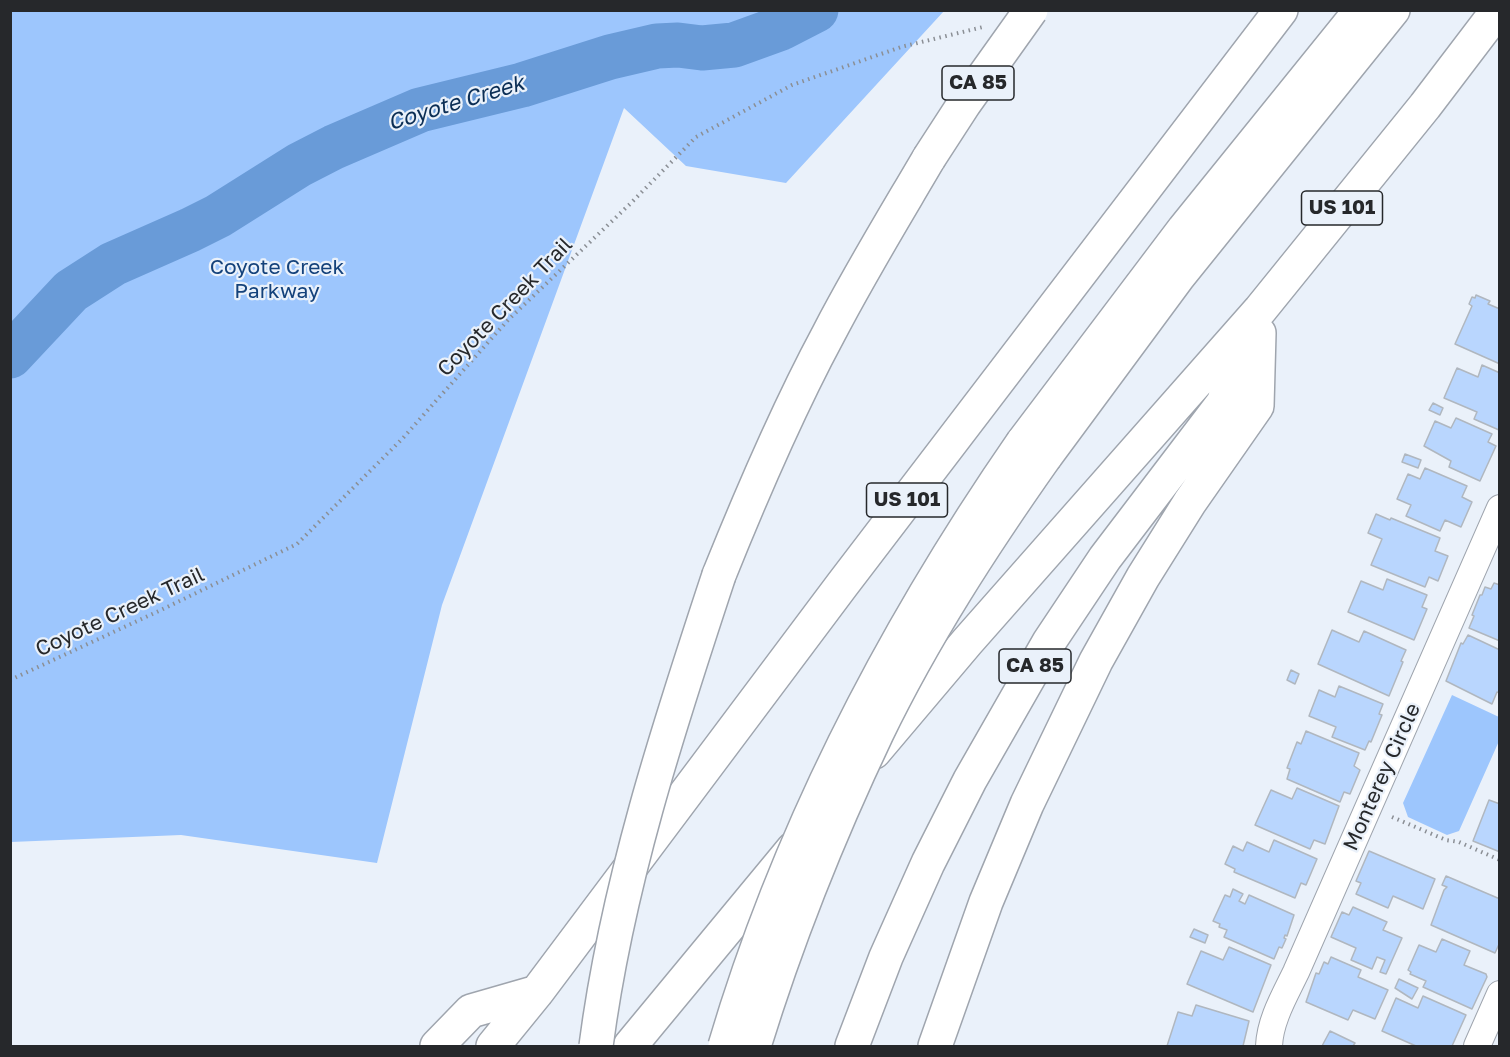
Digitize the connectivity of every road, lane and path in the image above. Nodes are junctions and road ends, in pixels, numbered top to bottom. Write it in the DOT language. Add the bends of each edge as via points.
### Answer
graph roads {
  1 [pos="1031,10"];
  2 [pos="1281,10"];
  3 [pos="1361,10"];
  4 [pos="1393,10"];
  5 [pos="1498,10"];
  6 [pos="992,24"];
  7 [pos="1260,310"];
  8 [pos="1034,450"];
  9 [pos="1500,508"];
  10 [pos="10,680"];
  11 [pos="1368,807"];
  12 [pos="1500,860"];
  13 [pos="537,992"];
  14 [pos="1500,994"];
  15 [pos="437,1047"];
  16 [pos="493,1047"];
  17 [pos="596,1047"];
  18 [pos="630,1047"];
  19 [pos="725,1047"];
  20 [pos="754,1047"];
  21 [pos="852,1047"];
  22 [pos="935,1047"];
  23 [pos="1269,1047"];
  24 [pos="1476,1047"];
  1 -- 17 [label="highway, CA 85, bridge" via="964,104 870,257 828,335 747,507 719,575 671,722 636,849"];
  2 -- 13 [label="highway, US 101" via="834,595"];
  3 -- 8 [label="highway" via="1184,229"];
  4 -- 8 [label="highway"];
  5 -- 7 [label="highway, US 101"];
  6 -- 10 [label="path, Coyote Creek Trail" via="901,47 792,85 696,136 508,320 404,438 297,544"];
  7 -- 18 [label="highway, US 101" via="967,642"];
  7 -- 21 [label="highway, CA 85" via="1223,403 1099,568 1049,642 970,780 923,873"];
  7 -- 22 [label="highway" via="1257,406 1190,502 1096,661 1027,804 986,902"];
  8 -- 19 [label="highway, bridge" via="946,558 846,743 793,855"];
  8 -- 20 [label="highway, bridge" via="996,527 878,732 812,883"];
  9 -- 11 [label="street, Monterey Circle"];
  11 -- 12 [label="path"];
  11 -- 23 [label="street, Monterey Circle" via="1279,1008"];
  13 -- 15 [label="highway" via="471,1011"];
  13 -- 16 [label="highway, US 101"];
  14 -- 24 [label="street"];
}
